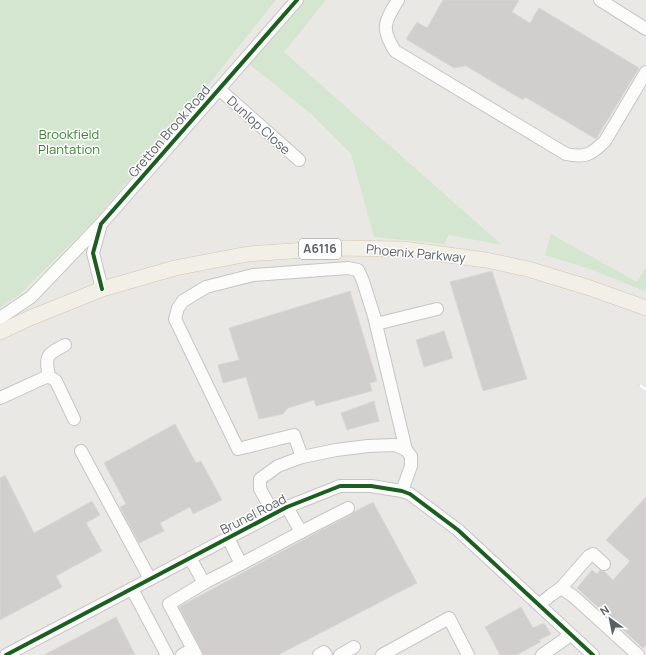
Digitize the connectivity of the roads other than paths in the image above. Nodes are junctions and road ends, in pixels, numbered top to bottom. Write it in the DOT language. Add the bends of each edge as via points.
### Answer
graph roads {
  1 [pos="297,0"];
  2 [pos="398,0"];
  3 [pos="600,0"];
  4 [pos="646,29"];
  5 [pos="646,72"];
  6 [pos="219,89"];
  7 [pos="299,160"];
  8 [pos="101,224"];
  9 [pos="102,289"];
  10 [pos="646,308"];
  11 [pos="437,309"];
  12 [pos="0,318"];
  13 [pos="376,324"];
  14 [pos="0,332"];
  15 [pos="65,345"];
  16 [pos="49,377"];
  17 [pos="0,398"];
  18 [pos="74,419"];
  19 [pos="406,450"];
  20 [pos="81,451"];
  21 [pos="302,457"];
  22 [pos="402,491"];
  23 [pos="287,507"];
  24 [pos="348,508"];
  25 [pos="274,514"];
  26 [pos="301,532"];
  27 [pos="228,538"];
  28 [pos="190,558"];
  29 [pos="241,564"];
  30 [pos="604,564"];
  31 [pos="150,579"];
  32 [pos="204,583"];
  33 [pos="561,588"];
  34 [pos="132,589"];
  35 [pos="539,605"];
  36 [pos="568,633"];
  37 [pos="354,648"];
  38 [pos="195,652"];
  39 [pos="6,655"];
  40 [pos="167,655"];
  41 [pos="182,655"];
  42 [pos="319,655"];
  43 [pos="326,655"];
  44 [pos="340,655"];
  45 [pos="382,655"];
  46 [pos="468,655"];
  47 [pos="542,655"];
  48 [pos="593,655"];
  49 [pos="638,655"];
  1 -- 6 [label="street, Gretton Brook Road"];
  2 -- 5 [label="street" via="387,20 386,30 389,41 396,50 566,154 586,155 605,141"];
  3 -- 4 [label="street"];
  6 -- 7 [label="street, Dunlop Close"];
  6 -- 8 [label="street, Gretton Brook Road"];
  8 -- 9 [label="street, Gretton Brook Road" via="93,253"];
  8 -- 12 [label="street" via="31,297"];
  9 -- 10 [label="main road, Phoenix Parkway / A6116" via="175,268 248,254 337,248 403,250 486,260 528,269"];
  9 -- 14 [label="main road, Phoenix Parkway / A6116"];
  11 -- 13 [label="street"];
  13 -- 19 [label="street"];
  13 -- 21 [label="street" via="358,270 348,268 253,275 206,287 183,301 178,308 175,319 238,449 294,435"];
  15 -- 16 [label="street" via="50,353 47,358"];
  16 -- 17 [label="street"];
  16 -- 18 [label="street" via="56,381"];
  19 -- 21 [label="street" via="395,445 368,446"];
  19 -- 22 [label="street" via="411,456 411,466"];
  20 -- 31 [label="street"];
  21 -- 25 [label="street" via="278,466 260,478 260,489"];
  22 -- 23 [label="street, Brunel Road" via="371,486 340,486"];
  22 -- 35 [label="street, Brunel Road" via="410,494 458,530"];
  23 -- 25 [label="street, Brunel Road"];
  23 -- 26 [label="street"];
  24 -- 26 [label="street"];
  25 -- 27 [label="street, Brunel Road"];
  26 -- 29 [label="street"];
  27 -- 28 [label="street, Brunel Road"];
  27 -- 29 [label="street"];
  28 -- 31 [label="street, Brunel Road"];
  28 -- 32 [label="street"];
  29 -- 32 [label="street"];
  30 -- 33 [label="street" via="593,554 589,556"];
  31 -- 34 [label="street, Brunel Road"];
  32 -- 38 [label="street" via="169,604"];
  33 -- 35 [label="street"];
  33 -- 49 [label="street"];
  34 -- 39 [label="street, Brunel Road"];
  34 -- 40 [label="street"];
  35 -- 36 [label="street, Brunel Road"];
  36 -- 47 [label="street" via="565,639"];
  36 -- 48 [label="street, Brunel Road"];
  37 -- 44 [label="street"];
  38 -- 41 [label="street"];
  42 -- 43 [label="street" via="324,652"];
  45 -- 46 [label="street" via="449,618"];
}
